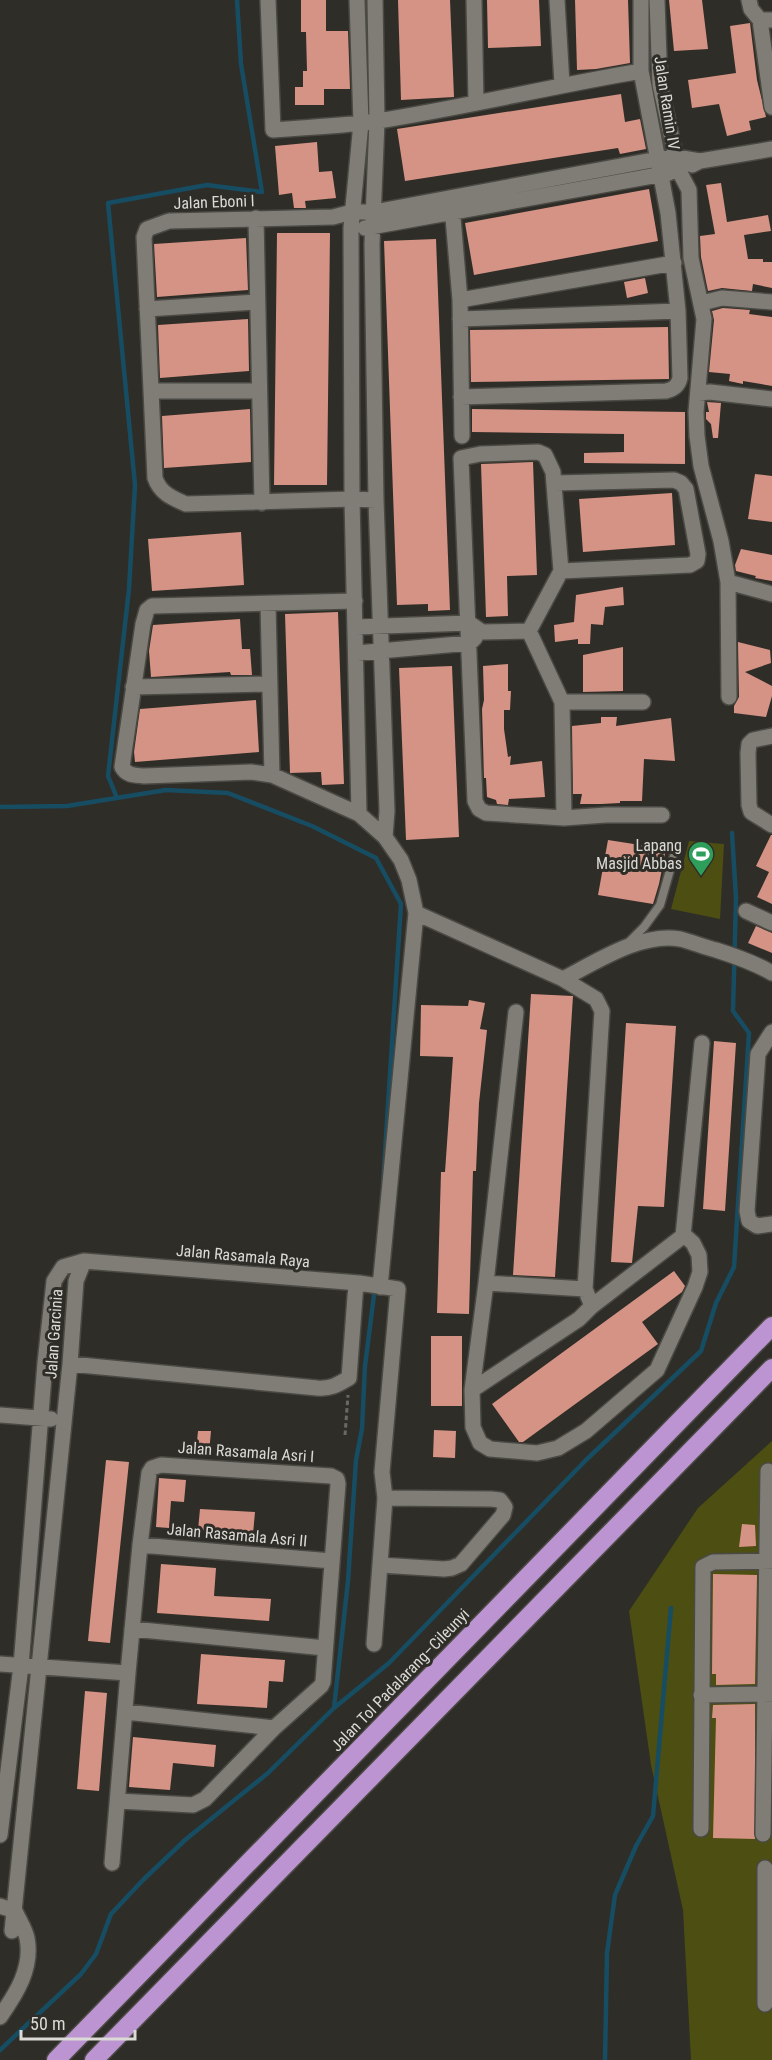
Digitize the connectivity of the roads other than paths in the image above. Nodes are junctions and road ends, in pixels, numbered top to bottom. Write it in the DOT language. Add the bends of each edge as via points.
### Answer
graph roads {
  1 [pos="268,0"];
  2 [pos="357,0"];
  3 [pos="375,0"];
  4 [pos="474,0"];
  5 [pos="557,0"];
  6 [pos="641,0"];
  7 [pos="657,0"];
  8 [pos="749,0"];
  9 [pos="766,20"];
  10 [pos="641,71"];
  11 [pos="562,84"];
  12 [pos="476,103"];
  13 [pos="772,107"];
  14 [pos="378,121"];
  15 [pos="360,123"];
  16 [pos="772,149"];
  17 [pos="658,159"];
  18 [pos="677,164"];
  19 [pos="661,175"];
  20 [pos="452,206"];
  21 [pos="352,212"];
  22 [pos="374,212"];
  23 [pos="333,217"];
  24 [pos="256,218"];
  25 [pos="351,228"];
  26 [pos="372,228"];
  27 [pos="674,263"];
  28 [pos="460,300"];
  29 [pos="257,302"];
  30 [pos="772,302"];
  31 [pos="702,303"];
  32 [pos="147,309"];
  33 [pos="678,311"];
  34 [pos="460,319"];
  35 [pos="151,391"];
  36 [pos="259,391"];
  37 [pos="698,393"];
  38 [pos="461,397"];
  39 [pos="772,399"];
  40 [pos="462,436"];
  41 [pos="555,483"];
  42 [pos="352,499"];
  43 [pos="376,500"];
  44 [pos="262,503"];
  45 [pos="561,571"];
  46 [pos="728,582"];
  47 [pos="772,594"];
  48 [pos="355,601"];
  49 [pos="268,604"];
  50 [pos="469,623"];
  51 [pos="380,626"];
  52 [pos="356,627"];
  53 [pos="482,632"];
  54 [pos="529,632"];
  55 [pos="470,643"];
  56 [pos="381,652"];
  57 [pos="357,653"];
  58 [pos="270,684"];
  59 [pos="133,687"];
  60 [pos="729,697"];
  61 [pos="562,702"];
  62 [pos="643,702"];
  63 [pos="772,736"];
  64 [pos="272,775"];
  65 [pos="359,814"];
  66 [pos="662,815"];
  67 [pos="564,818"];
  68 [pos="772,825"];
  69 [pos="385,837"];
  70 [pos="676,849"];
  71 [pos="746,910"];
  72 [pos="416,912"];
  73 [pos="772,922"];
  74 [pos="623,948"];
  75 [pos="772,973"];
  76 [pos="563,979"];
  77 [pos="516,1012"];
  78 [pos="772,1033"];
  79 [pos="702,1043"];
  80 [pos="772,1224"];
  81 [pos="683,1234"];
  82 [pos="84,1261"];
  83 [pos="358,1283"];
  84 [pos="486,1283"];
  85 [pos="379,1287"];
  86 [pos="585,1289"];
  87 [pos="592,1306"];
  88 [pos="772,1326"];
  89 [pos="70,1364"];
  90 [pos="772,1368"];
  91 [pos="472,1390"];
  92 [pos="0,1414"];
  93 [pos="41,1419"];
  94 [pos="64,1420"];
  95 [pos="768,1471"];
  96 [pos="385,1498"];
  97 [pos="140,1545"];
  98 [pos="332,1561"];
  99 [pos="770,1561"];
  100 [pos="380,1565"];
  101 [pos="769,1628"];
  102 [pos="132,1629"];
  103 [pos="374,1644"];
  104 [pos="325,1648"];
  105 [pos="0,1664"];
  106 [pos="21,1666"];
  107 [pos="39,1667"];
  108 [pos="128,1673"];
  109 [pos="769,1694"];
  110 [pos="700,1695"];
  111 [pos="126,1712"];
  112 [pos="274,1728"];
  113 [pos="768,1759"];
  114 [pos="118,1801"];
  115 [pos="701,1829"];
  116 [pos="0,1834"];
  117 [pos="763,1834"];
  118 [pos="112,1863"];
  119 [pos="765,1868"];
  120 [pos="769,1895"];
  121 [pos="7,1909"];
  122 [pos="13,1931"];
  123 [pos="765,2004"];
  124 [pos="0,2018"];
  125 [pos="56,2060"];
  126 [pos="94,2060"];
  1 -- 15 [label="street" via="273,130"];
  2 -- 15 [label="street"];
  3 -- 14 [label="street"];
  4 -- 12 [label="street"];
  5 -- 11 [label="street"];
  6 -- 10 [label="street, Jalan Ramin IV"];
  7 -- 18 [label="street" via="660,85"];
  8 -- 9 [label="street" via="752,9"];
  9 -- 13 [label="street"];
  10 -- 11 [label="street"];
  10 -- 17 [label="street, Jalan Ramin IV"];
  11 -- 12 [label="street"];
  12 -- 14 [label="street"];
  14 -- 15 [label="street"];
  14 -- 22 [label="street"];
  15 -- 21 [label="street"];
  16 -- 18 [label="street"];
  17 -- 18 [label="street"];
  17 -- 19 [label="street, Jalan Ramin IV"];
  17 -- 20 [label="street"];
  18 -- 19 [label="street"];
  18 -- 31 [label="street" via="689,190 691,258"];
  19 -- 20 [label="street"];
  19 -- 27 [label="street, Jalan Ramin IV"];
  20 -- 22 [label="street, Jalan Eboni I"];
  20 -- 26 [label="street"];
  20 -- 28 [label="street"];
  21 -- 22 [label="street, Jalan Eboni I"];
  21 -- 23 [label="street, Jalan Eboni I"];
  21 -- 25 [label="street"];
  22 -- 26 [label="street"];
  23 -- 24 [label="street, Jalan Eboni I"];
  23 -- 25 [label="street"];
  24 -- 29 [label="street"];
  24 -- 32 [label="street, Jalan Eboni I" via="169,221 147,229"];
  25 -- 26 [label="street"];
  25 -- 42 [label="street"];
  26 -- 43 [label="street"];
  27 -- 28 [label="street"];
  27 -- 33 [label="street, Jalan Ramin IV"];
  28 -- 34 [label="street"];
  29 -- 32 [label="street"];
  29 -- 36 [label="street"];
  30 -- 31 [label="street" via="722,298"];
  31 -- 37 [label="street"];
  32 -- 35 [label="street, Jalan Eboni I"];
  33 -- 34 [label="street"];
  33 -- 38 [label="street, Jalan Ramin IV" via="680,378 674,388"];
  34 -- 38 [label="street"];
  35 -- 36 [label="street"];
  35 -- 44 [label="street, Jalan Eboni I" via="158,487 186,504"];
  36 -- 44 [label="street"];
  37 -- 39 [label="street"];
  37 -- 46 [label="street" via="701,466"];
  38 -- 40 [label="street"];
  41 -- 45 [label="street"];
  41 -- 45 [label="street" via="681,483 686,489 698,554 697,561 690,565"];
  41 -- 50 [label="street" via="550,462 538,452 461,458"];
  42 -- 43 [label="street"];
  42 -- 44 [label="street"];
  42 -- 48 [label="street"];
  43 -- 51 [label="street"];
  45 -- 54 [label="street"];
  46 -- 47 [label="street"];
  46 -- 60 [label="street"];
  48 -- 49 [label="street"];
  48 -- 52 [label="street"];
  49 -- 58 [label="street"];
  49 -- 59 [label="street" via="152,606 142,624"];
  50 -- 51 [label="street"];
  50 -- 53 [label="street"];
  50 -- 55 [label="street"];
  51 -- 52 [label="street"];
  51 -- 56 [label="street"];
  52 -- 57 [label="street"];
  53 -- 54 [label="street"];
  53 -- 55 [label="street"];
  54 -- 61 [label="street"];
  55 -- 56 [label="street"];
  55 -- 67 [label="street" via="477,805 486,813"];
  56 -- 57 [label="street"];
  56 -- 69 [label="street"];
  57 -- 65 [label="street"];
  58 -- 59 [label="street"];
  58 -- 64 [label="street"];
  59 -- 64 [label="street" via="122,767 125,772 144,776 251,772"];
  61 -- 62 [label="street"];
  61 -- 67 [label="street"];
  63 -- 68 [label="street" via="753,740 748,753 751,812"];
  64 -- 65 [label="street"];
  65 -- 69 [label="street"];
  66 -- 67 [label="street"];
  69 -- 72 [label="street" via="401,860"];
  70 -- 74 [label="lane" via="660,905"];
  71 -- 73 [label="street"];
  72 -- 76 [label="street"];
  72 -- 85 [label="street"];
  74 -- 75 [label="street" via="654,940 680,939"];
  74 -- 76 [label="street"];
  76 -- 86 [label="street" via="597,999 602,1011"];
  77 -- 84 [label="street"];
  78 -- 80 [label="street" via="758,1054 747,1211 749,1221 757,1226"];
  79 -- 81 [label="street"];
  81 -- 87 [label="street"];
  81 -- 91 [label="street" via="693,1242 699,1255 700,1272 662,1361 657,1370 586,1431 548,1451 490,1449 475,1436"];
  82 -- 83 [label="street, Jalan Rasamala Raya"];
  82 -- 89 [label="street, Jalan Garcinia" via="76,1281"];
  82 -- 93 [label="street, Jalan Garcinia" via="63,1267 54,1281"];
  83 -- 85 [label="street, Jalan Rasamala Raya"];
  83 -- 89 [label="street" via="349,1378 336,1386"];
  84 -- 86 [label="street"];
  84 -- 91 [label="street"];
  85 -- 96 [label="street, Jalan Rasamala Raya" via="398,1289 382,1472"];
  86 -- 87 [label="street"];
  87 -- 91 [label="street" via="579,1319"];
  88 -- 125 [label="highway, Jalan Tol Padalarang–Cileunyi"];
  89 -- 94 [label="street, Jalan Garcinia"];
  90 -- 126 [label="highway"];
  92 -- 93 [label="street"];
  93 -- 94 [label="street"];
  93 -- 106 [label="street, Jalan Garcinia"];
  94 -- 107 [label="street, Jalan Garcinia"];
  95 -- 99 [label="street"];
  96 -- 100 [label="street"];
  96 -- 100 [label="street" via="491,1499 500,1500 505,1507 461,1564 444,1569"];
  97 -- 98 [label="street, Jalan Rasamala Asri II"];
  97 -- 98 [label="street, Jalan Rasamala Asri I" via="152,1467 331,1476 338,1484"];
  97 -- 102 [label="street"];
  98 -- 104 [label="street"];
  99 -- 101 [label="street"];
  99 -- 110 [label="street" via="713,1562 703,1567"];
  100 -- 103 [label="street"];
  101 -- 109 [label="street"];
  102 -- 104 [label="street"];
  102 -- 108 [label="street"];
  104 -- 112 [label="street" via="321,1686"];
  105 -- 106 [label="street"];
  106 -- 107 [label="street"];
  106 -- 116 [label="street, Jalan Garcinia"];
  107 -- 108 [label="street"];
  107 -- 121 [label="street, Jalan Garcinia"];
  108 -- 111 [label="street"];
  109 -- 110 [label="street"];
  109 -- 113 [label="street"];
  110 -- 115 [label="street"];
  111 -- 112 [label="street"];
  111 -- 114 [label="street"];
  112 -- 114 [label="street" via="200,1802 193,1805"];
  113 -- 117 [label="street"];
  114 -- 118 [label="street"];
  119 -- 120 [label="street"];
  120 -- 123 [label="street"];
  121 -- 122 [label="street, Jalan Garcinia"];
  122 -- 124 [label="street, Jalan Garcinia" via="28,1955 18,1992"];
}
